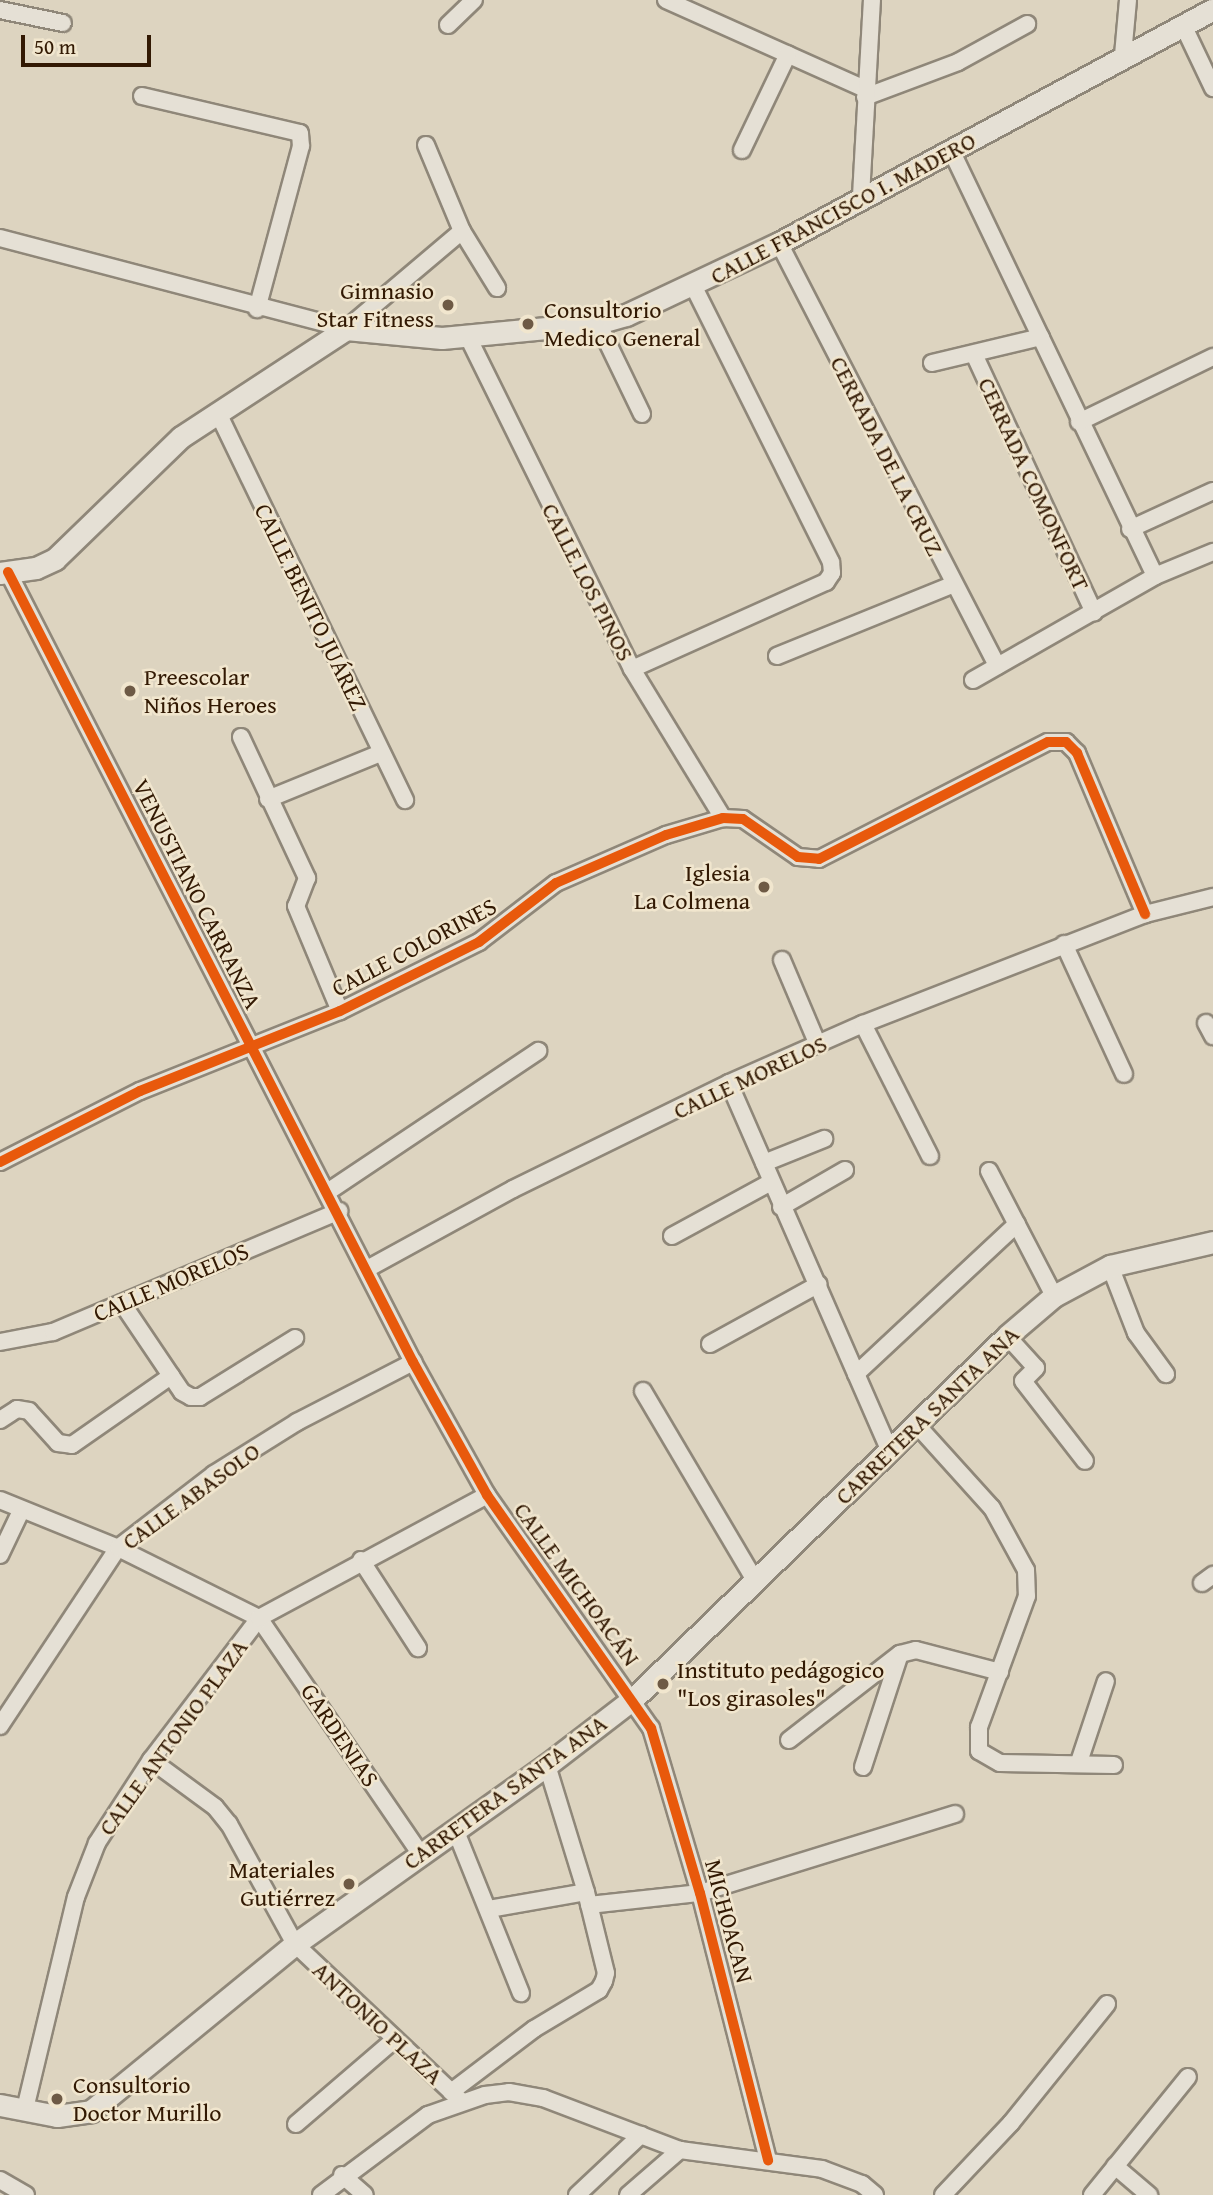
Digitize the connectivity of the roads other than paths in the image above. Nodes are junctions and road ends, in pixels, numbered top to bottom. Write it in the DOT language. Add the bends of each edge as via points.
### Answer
graph roads {
  1 [pos="474,0"];
  2 [pos="666,0"];
  3 [pos="872,0"];
  4 [pos="1128,0"];
  5 [pos="1213,9"];
  6 [pos="0,10"];
  7 [pos="63,23"];
  8 [pos="1027,24"];
  9 [pos="449,25"];
  10 [pos="1183,25"];
  11 [pos="788,54"];
  12 [pos="1123,55"];
  13 [pos="1213,88"];
  14 [pos="865,93"];
  15 [pos="142,96"];
  16 [pos="426,145"];
  17 [pos="743,150"];
  18 [pos="951,150"];
  19 [pos="861,196"];
  20 [pos="462,231"];
  21 [pos="2,243"];
  22 [pos="779,243"];
  23 [pos="694,287"];
  24 [pos="497,288"];
  25 [pos="257,309"];
  26 [pos="598,323"];
  27 [pos="346,328"];
  28 [pos="468,337"];
  29 [pos="1041,337"];
  30 [pos="974,354"];
  31 [pos="1213,357"];
  32 [pos="932,363"];
  33 [pos="218,413"];
  34 [pos="642,414"];
  35 [pos="1079,422"];
  36 [pos="1213,491"];
  37 [pos="1130,529"];
  38 [pos="1213,552"];
  39 [pos="4,572"];
  40 [pos="1155,576"];
  41 [pos="952,585"];
  42 [pos="1094,613"];
  43 [pos="778,656"];
  44 [pos="997,666"];
  45 [pos="632,669"];
  46 [pos="973,680"];
  47 [pos="241,737"];
  48 [pos="381,753"];
  49 [pos="268,799"];
  50 [pos="404,800"];
  51 [pos="723,818"];
  52 [pos="1213,897"];
  53 [pos="1145,914"];
  54 [pos="1064,944"];
  55 [pos="782,960"];
  56 [pos="340,1011"];
  57 [pos="863,1024"];
  58 [pos="250,1044"];
  59 [pos="818,1045"];
  60 [pos="538,1051"];
  61 [pos="1124,1074"];
  62 [pos="729,1083"];
  63 [pos="824,1139"];
  64 [pos="930,1156"];
  65 [pos="0,1162"];
  66 [pos="764,1163"];
  67 [pos="845,1170"];
  68 [pos="989,1171"];
  69 [pos="771,1182"];
  70 [pos="329,1191"];
  71 [pos="780,1207"];
  72 [pos="339,1211"];
  73 [pos="1017,1224"];
  74 [pos="672,1236"];
  75 [pos="1213,1241"];
  76 [pos="1111,1266"];
  77 [pos="367,1269"];
  78 [pos="819,1284"];
  79 [pos="1054,1296"];
  80 [pos="122,1303"];
  81 [pos="1007,1336"];
  82 [pos="295,1338"];
  83 [pos="0,1342"];
  84 [pos="710,1344"];
  85 [pos="413,1362"];
  86 [pos="856,1374"];
  87 [pos="1166,1374"];
  88 [pos="171,1376"];
  89 [pos="642,1391"];
  90 [pos="0,1420"];
  91 [pos="916,1424"];
  92 [pos="889,1450"];
  93 [pos="1085,1461"];
  94 [pos="486,1495"];
  95 [pos="0,1500"];
  96 [pos="21,1511"];
  97 [pos="118,1548"];
  98 [pos="0,1555"];
  99 [pos="361,1560"];
  100 [pos="756,1583"];
  101 [pos="259,1618"];
  102 [pos="418,1648"];
  103 [pos="900,1654"];
  104 [pos="1000,1672"];
  105 [pos="1106,1681"];
  106 [pos="634,1698"];
  107 [pos="0,1726"];
  108 [pos="789,1740"];
  109 [pos="151,1760"];
  110 [pos="1079,1762"];
  111 [pos="547,1765"];
  112 [pos="1114,1765"];
  113 [pos="863,1768"];
  114 [pos="955,1814"];
  115 [pos="455,1829"];
  116 [pos="420,1853"];
  117 [pos="700,1893"];
  118 [pos="587,1899"];
  119 [pos="489,1909"];
  120 [pos="295,1944"];
  121 [pos="521,1993"];
  122 [pos="1107,2004"];
  123 [pos="395,2039"];
  124 [pos="1188,2077"];
  125 [pos="456,2097"];
  126 [pos="0,2105"];
  127 [pos="25,2109"];
  128 [pos="296,2124"];
  129 [pos="641,2135"];
  130 [pos="680,2150"];
  131 [pos="768,2160"];
  132 [pos="1115,2166"];
  133 [pos="342,2175"];
  134 [pos="0,2180"];
  135 [pos="1093,2194"];
  136 [pos="26,2195"];
  137 [pos="321,2195"];
  138 [pos="365,2195"];
  139 [pos="577,2195"];
  140 [pos="628,2195"];
  141 [pos="875,2195"];
  142 [pos="943,2195"];
  143 [pos="1149,2195"];
  1 -- 9 [label="street"];
  2 -- 11 [label="street"];
  3 -- 14 [label="street"];
  4 -- 12 [label="street"];
  5 -- 10 [label="main road, CALLE FRANCISCO I. MADERO"];
  6 -- 7 [label="street"];
  8 -- 14 [label="street" via="958,62"];
  10 -- 12 [label="main road, CALLE FRANCISCO I. MADERO"];
  10 -- 13 [label="street"];
  11 -- 14 [label="street"];
  11 -- 17 [label="street"];
  12 -- 18 [label="main road, CALLE FRANCISCO I. MADERO"];
  14 -- 19 [label="street"];
  15 -- 25 [label="street" via="300,134 301,146"];
  16 -- 20 [label="street"];
  18 -- 19 [label="main road, CALLE FRANCISCO I. MADERO"];
  18 -- 29 [label="street"];
  19 -- 22 [label="main road, CALLE FRANCISCO I. MADERO"];
  20 -- 24 [label="street"];
  20 -- 27 [label="street"];
  21 -- 25 [label="street, CALLE FRANCISCO I. MADERO"];
  22 -- 23 [label="main road, CALLE FRANCISCO I. MADERO"];
  22 -- 41 [label="street, CERRADA DE LA CRUZ"];
  23 -- 26 [label="main road, CALLE FRANCISCO I. MADERO"];
  23 -- 45 [label="street" via="831,562 832,573 826,582"];
  25 -- 27 [label="street, CALLE FRANCISCO I. MADERO"];
  26 -- 28 [label="main road, CALLE FRANCISCO I. MADERO"];
  26 -- 34 [label="street"];
  27 -- 28 [label="main road, CALLE FRANCISCO I. MADERO"];
  27 -- 33 [label="main road"];
  28 -- 45 [label="street, CALLE LOS PINOS"];
  29 -- 30 [label="street"];
  29 -- 35 [label="street"];
  30 -- 32 [label="street"];
  30 -- 42 [label="street, CERRADA COMONFORT"];
  31 -- 35 [label="street"];
  33 -- 39 [label="main road" via="156,458 55,559 36,568"];
  33 -- 48 [label="street, CALLE BENITO JUÁREZ"];
  35 -- 37 [label="street"];
  36 -- 37 [label="street"];
  37 -- 40 [label="street"];
  38 -- 40 [label="street"];
  39 -- 58 [label="street, VENUSTIANO CARRANZA"];
  40 -- 42 [label="street"];
  41 -- 43 [label="street"];
  41 -- 44 [label="street, CERRADA DE LA CRUZ"];
  42 -- 44 [label="street"];
  44 -- 46 [label="street"];
  45 -- 51 [label="street, CALLE LOS PINOS"];
  47 -- 49 [label="street"];
  48 -- 49 [label="street"];
  48 -- 50 [label="street, CALLE BENITO JUÁREZ"];
  49 -- 56 [label="street" via="307,878 296,906"];
  51 -- 53 [label="street" via="743,819 798,857 819,859 956,792 1026,750 1066,742 1077,753"];
  51 -- 56 [label="street, CALLE COLORINES" via="666,835 556,883 479,942"];
  52 -- 53 [label="street, CALLE MORELOS"];
  53 -- 54 [label="street, CALLE MORELOS"];
  54 -- 57 [label="street, CALLE MORELOS"];
  54 -- 61 [label="street"];
  55 -- 59 [label="street"];
  56 -- 58 [label="street, CALLE COLORINES"];
  57 -- 59 [label="street, CALLE MORELOS"];
  57 -- 64 [label="street"];
  58 -- 65 [label="street, CALLE COLORINES" via="140,1091"];
  58 -- 70 [label="street, VENUSTIANO CARRANZA"];
  59 -- 62 [label="street, CALLE MORELOS"];
  60 -- 70 [label="street"];
  62 -- 66 [label="street"];
  62 -- 77 [label="street, CALLE MORELOS" via="513,1189"];
  63 -- 66 [label="street"];
  66 -- 69 [label="street"];
  67 -- 71 [label="street"];
  68 -- 73 [label="street"];
  69 -- 71 [label="street"];
  69 -- 74 [label="street"];
  70 -- 72 [label="street, VENUSTIANO CARRANZA"];
  71 -- 78 [label="street"];
  72 -- 77 [label="street, VENUSTIANO CARRANZA"];
  72 -- 80 [label="street, CALLE MORELOS"];
  73 -- 79 [label="street"];
  73 -- 86 [label="street"];
  75 -- 76 [label="main road, CARRETERA SANTA ANA"];
  76 -- 79 [label="main road, CARRETERA SANTA ANA"];
  76 -- 87 [label="street" via="1136,1333"];
  77 -- 85 [label="street, VENUSTIANO CARRANZA"];
  78 -- 84 [label="street"];
  78 -- 86 [label="street"];
  79 -- 81 [label="main road, CARRETERA SANTA ANA"];
  80 -- 83 [label="street, CALLE MORELOS" via="53,1332"];
  80 -- 88 [label="street"];
  81 -- 91 [label="main road, CARRETERA SANTA ANA"];
  81 -- 93 [label="street" via="1036,1368 1023,1381"];
  82 -- 88 [label="street" via="200,1397 186,1395"];
  85 -- 94 [label="street, VENUSTIANO CARRANZA"];
  85 -- 97 [label="street, CALLE ABASOLO" via="297,1422 214,1474"];
  86 -- 92 [label="street"];
  88 -- 90 [label="street" via="72,1445 58,1443 29,1412 17,1409"];
  89 -- 100 [label="street"];
  91 -- 92 [label="main road, CARRETERA SANTA ANA"];
  91 -- 104 [label="street" via="992,1508 1026,1570 1027,1596"];
  92 -- 100 [label="main road, CARRETERA SANTA ANA"];
  94 -- 99 [label="street, CALLE ANTONIO PLAZA"];
  94 -- 106 [label="street, CALLE MICHOACÁN"];
  95 -- 96 [label="street"];
  96 -- 97 [label="street"];
  96 -- 98 [label="street"];
  97 -- 101 [label="street"];
  97 -- 107 [label="street, CALLE ABASOLO"];
  99 -- 101 [label="street, CALLE ANTONIO PLAZA"];
  99 -- 102 [label="street"];
  100 -- 106 [label="main road, CARRETERA SANTA ANA"];
  101 -- 109 [label="street, CALLE ANTONIO PLAZA"];
  101 -- 116 [label="street, GARDENIAS"];
  103 -- 104 [label="street" via="916,1650"];
  103 -- 108 [label="street"];
  103 -- 113 [label="street"];
  104 -- 110 [label="street" via="979,1727 979,1751 1000,1763"];
  105 -- 110 [label="street"];
  106 -- 111 [label="main road, CARRETERA SANTA ANA"];
  106 -- 117 [label="street, MICHOACAN" via="662,1756"];
  109 -- 120 [label="street, ANTONIO PLAZA" via="215,1807 229,1824"];
  109 -- 127 [label="street, CALLE ANTONIO PLAZA" via="97,1843 80,1887"];
  110 -- 112 [label="street"];
  111 -- 115 [label="main road, CARRETERA SANTA ANA"];
  111 -- 118 [label="street"];
  114 -- 117 [label="street"];
  115 -- 116 [label="main road, CARRETERA SANTA ANA"];
  115 -- 119 [label="street"];
  116 -- 120 [label="main road, CARRETERA SANTA ANA"];
  117 -- 118 [label="street"];
  117 -- 131 [label="street, MICHOACAN"];
  118 -- 119 [label="street"];
  118 -- 125 [label="street" via="606,1973 599,1990 534,2029"];
  119 -- 121 [label="street"];
  120 -- 123 [label="street, ANTONIO PLAZA"];
  120 -- 127 [label="main road, CARRETERA SANTA ANA" via="91,2111 68,2116"];
  122 -- 142 [label="street" via="1011,2123"];
  123 -- 125 [label="street, ANTONIO PLAZA"];
  123 -- 128 [label="street"];
  124 -- 132 [label="street"];
  125 -- 129 [label="street" via="509,2092 543,2098"];
  125 -- 133 [label="street"];
  126 -- 127 [label="main road, CARRETERA SANTA ANA"];
  129 -- 130 [label="street"];
  129 -- 139 [label="street"];
  130 -- 131 [label="street"];
  130 -- 140 [label="street"];
  131 -- 141 [label="street" via="822,2169 862,2184"];
  132 -- 135 [label="street"];
  132 -- 143 [label="street"];
  133 -- 137 [label="street"];
  133 -- 138 [label="street"];
  134 -- 136 [label="street"];
}
